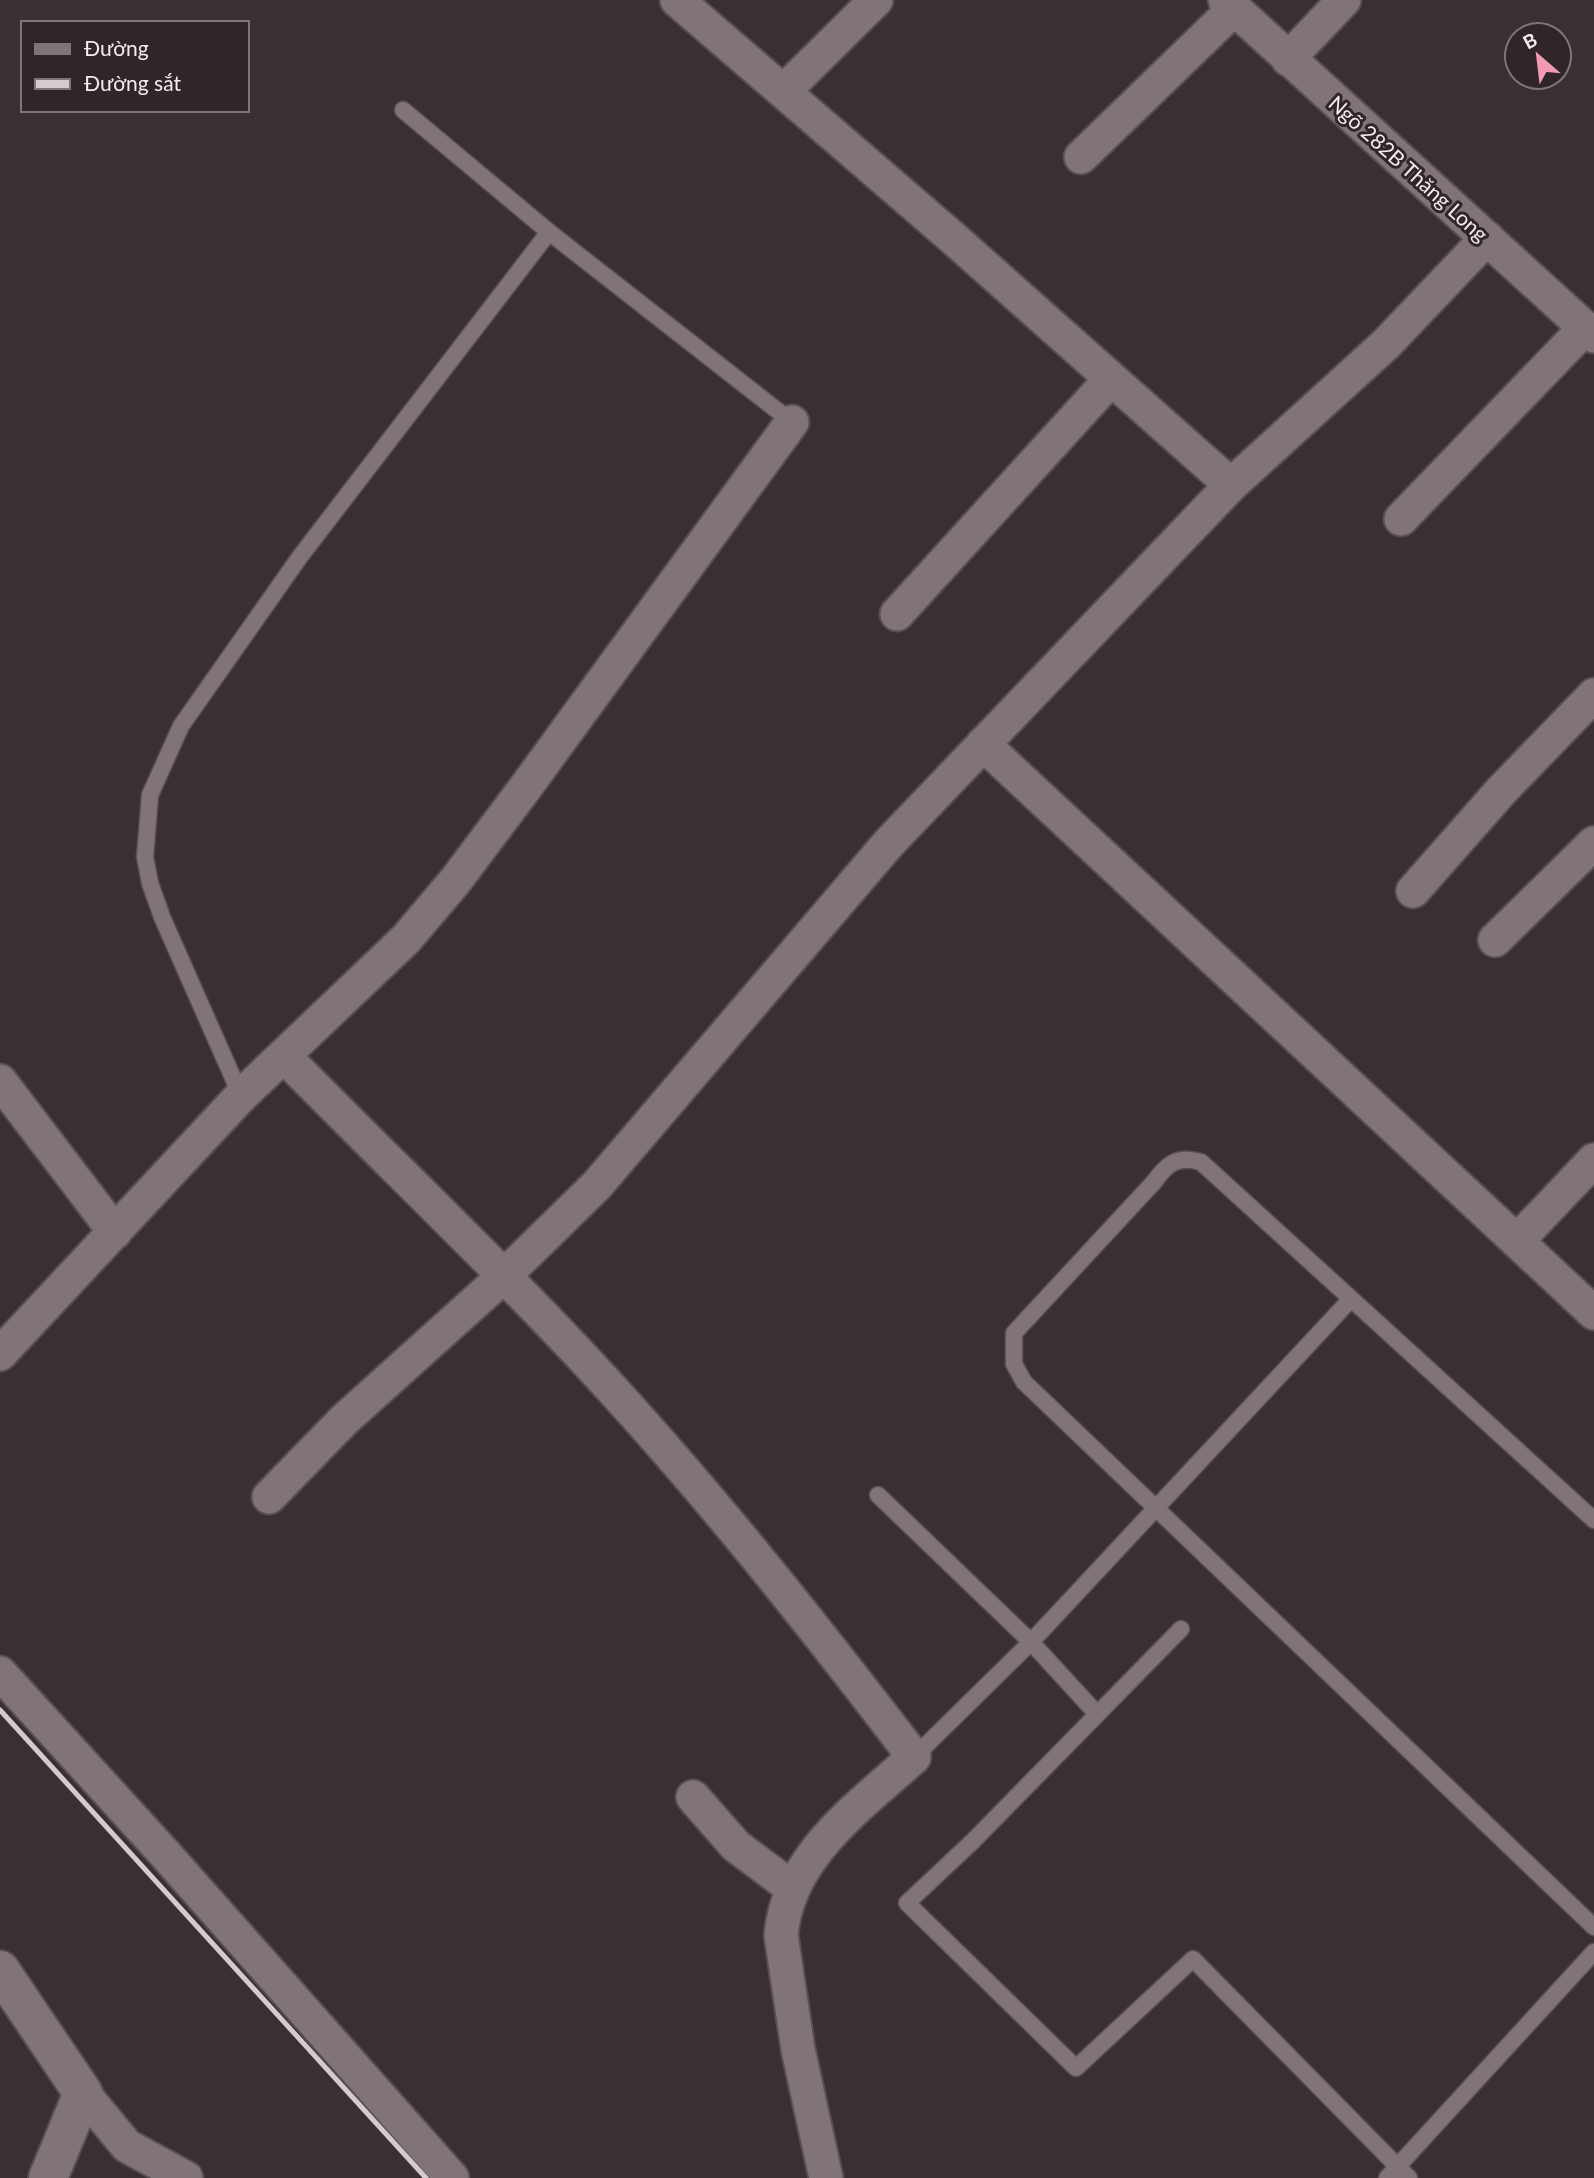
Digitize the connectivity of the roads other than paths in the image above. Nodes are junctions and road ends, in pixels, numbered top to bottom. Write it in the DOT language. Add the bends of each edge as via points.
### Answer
graph roads {
  1 [pos="677,0"];
  2 [pos="876,0"];
  3 [pos="1344,0"];
  4 [pos="1229,4"];
  5 [pos="1288,59"];
  6 [pos="784,91"];
  7 [pos="403,110"];
  8 [pos="1081,157"];
  9 [pos="549,232"];
  10 [pos="1487,238"];
  11 [pos="1590,332"];
  12 [pos="1110,380"];
  13 [pos="792,422"];
  14 [pos="1231,485"];
  15 [pos="1401,519"];
  16 [pos="897,614"];
  17 [pos="1594,695"];
  18 [pos="983,744"];
  19 [pos="1594,843"];
  20 [pos="1413,891"];
  21 [pos="1495,940"];
  22 [pos="284,1056"];
  23 [pos="0,1081"];
  24 [pos="242,1096"];
  25 [pos="1594,1160"];
  26 [pos="115,1232"];
  27 [pos="1517,1241"];
  28 [pos="504,1276"];
  29 [pos="1351,1299"];
  30 [pos="1594,1313"];
  31 [pos="0,1354"];
  32 [pos="878,1495"];
  33 [pos="269,1497"];
  34 [pos="1159,1508"];
  35 [pos="1594,1520"];
  36 [pos="1181,1629"];
  37 [pos="1031,1642"];
  38 [pos="0,1673"];
  39 [pos="1097,1714"];
  40 [pos="914,1757"];
  41 [pos="693,1797"];
  42 [pos="791,1886"];
  43 [pos="1594,1927"];
  44 [pos="1594,1952"];
  45 [pos="0,1970"];
  46 [pos="83,2093"];
  47 [pos="1398,2174"];
  48 [pos="48,2178"];
  49 [pos="186,2178"];
  50 [pos="452,2178"];
  51 [pos="826,2178"];
  1 -- 6 [label="street"];
  2 -- 6 [label="street"];
  3 -- 5 [label="street"];
  4 -- 5 [label="street, Ngõ 282B Thăng Long"];
  4 -- 8 [label="street"];
  5 -- 10 [label="street, Ngõ 282B Thăng Long"];
  6 -- 12 [label="street"];
  7 -- 9 [label="lane"];
  9 -- 13 [label="lane"];
  9 -- 24 [label="lane" via="299,558 181,726 150,795 145,857 150,883"];
  10 -- 11 [label="street, Ngõ 282B Thăng Long"];
  10 -- 14 [label="street" via="1386,344"];
  11 -- 15 [label="street"];
  12 -- 14 [label="street"];
  12 -- 16 [label="street"];
  13 -- 22 [label="street" via="456,880 406,939"];
  14 -- 18 [label="street"];
  17 -- 20 [label="street"];
  18 -- 27 [label="street"];
  18 -- 28 [label="street" via="888,844 597,1185"];
  19 -- 21 [label="street"];
  22 -- 24 [label="street"];
  22 -- 28 [label="street"];
  23 -- 26 [label="street"];
  24 -- 26 [label="street"];
  25 -- 27 [label="street"];
  26 -- 31 [label="street"];
  27 -- 30 [label="street"];
  28 -- 33 [label="street" via="344,1420"];
  28 -- 40 [label="street" via="622,1401 808,1618"];
  29 -- 34 [label="lane"];
  29 -- 34 [label="lane" via="1201,1162 1189,1159 1167,1165 1042,1300 1014,1333 1014,1364 1024,1381"];
  29 -- 35 [label="lane"];
  32 -- 37 [label="lane"];
  34 -- 37 [label="lane"];
  34 -- 43 [label="lane"];
  36 -- 39 [label="lane"];
  37 -- 39 [label="lane"];
  37 -- 40 [label="lane"];
  38 -- 50 [label="street"];
  39 -- 47 [label="lane" via="907,1903 1076,2068 1193,1959"];
  40 -- 42 [label="street" via="817,1849"];
  41 -- 42 [label="street" via="736,1846"];
  42 -- 51 [label="street" via="781,1935 798,2049"];
  44 -- 47 [label="lane"];
  45 -- 46 [label="street"];
  46 -- 48 [label="street"];
  46 -- 49 [label="street" via="127,2146"];
}
